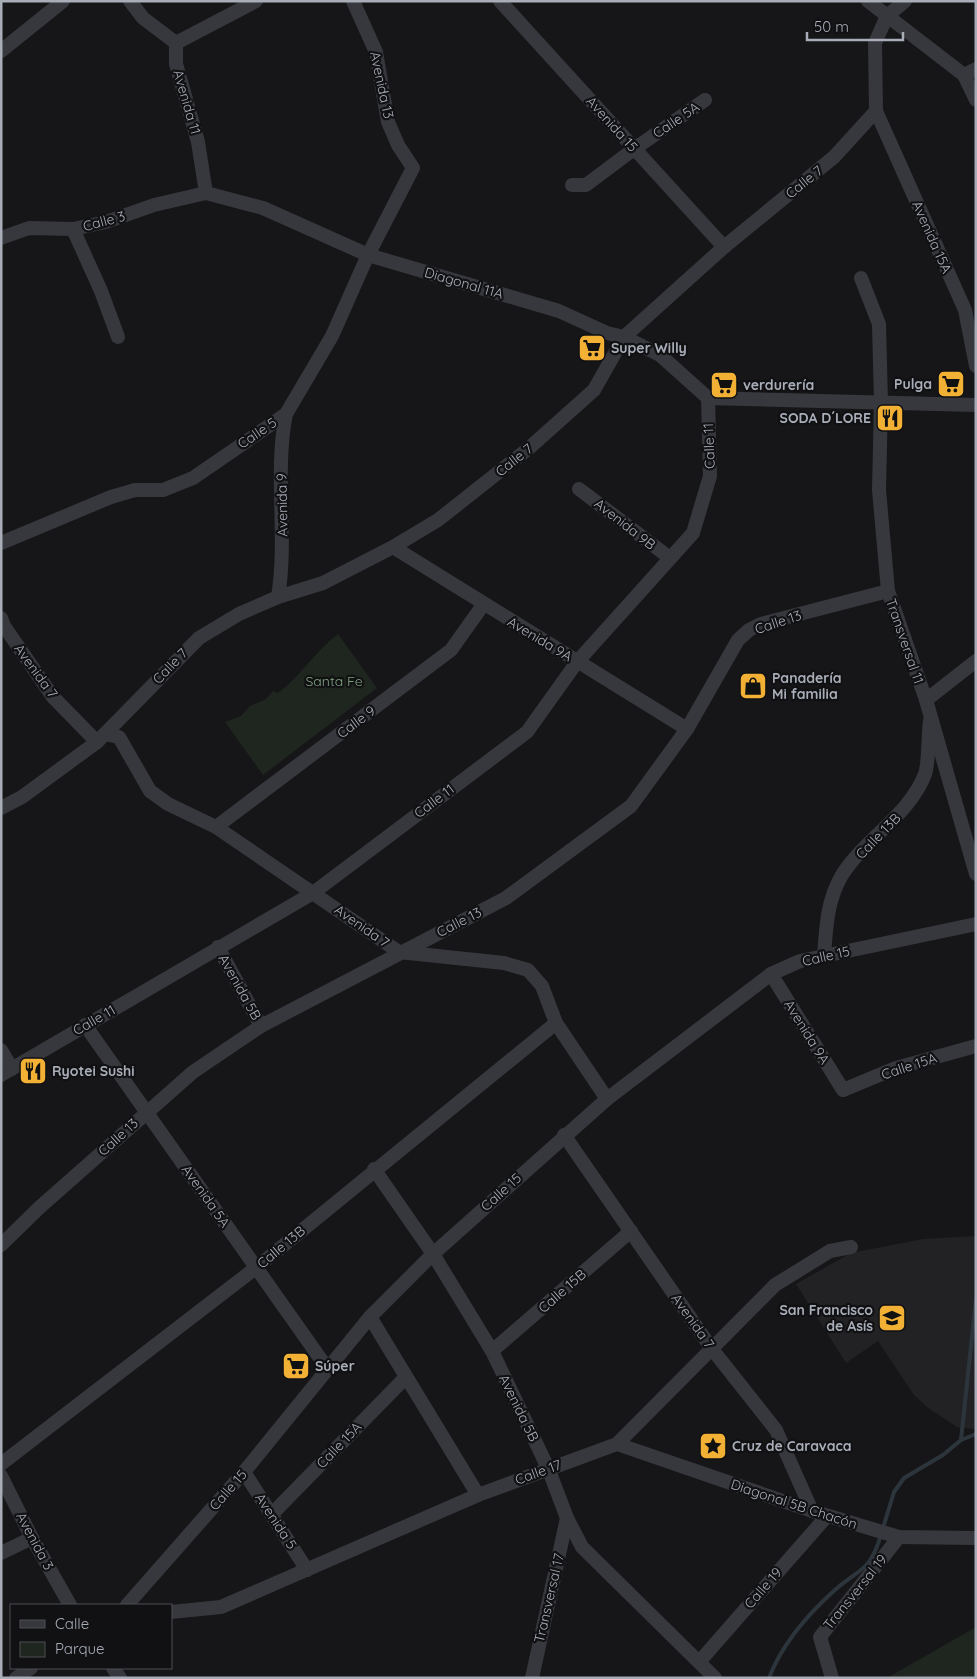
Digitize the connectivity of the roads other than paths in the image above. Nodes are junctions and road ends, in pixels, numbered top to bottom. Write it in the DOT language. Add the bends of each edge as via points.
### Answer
graph roads {
  1 [pos="63,1"];
  2 [pos="130,1"];
  3 [pos="256,1"];
  4 [pos="353,1"];
  5 [pos="500,1"];
  6 [pos="868,1"];
  7 [pos="905,1"];
  8 [pos="887,16"];
  9 [pos="176,43"];
  10 [pos="1,51"];
  11 [pos="970,72"];
  12 [pos="706,100"];
  13 [pos="976,100"];
  14 [pos="876,112"];
  15 [pos="634,149"];
  16 [pos="413,168"];
  17 [pos="572,185"];
  18 [pos="206,193"];
  19 [pos="73,229"];
  20 [pos="1,238"];
  21 [pos="724,247"];
  22 [pos="368,256"];
  23 [pos="861,278"];
  24 [pos="118,337"];
  25 [pos="624,337"];
  26 [pos="976,366"];
  27 [pos="708,398"];
  28 [pos="881,402"];
  29 [pos="976,405"];
  30 [pos="286,414"];
  31 [pos="580,489"];
  32 [pos="1,543"];
  33 [pos="393,547"];
  34 [pos="670,558"];
  35 [pos="888,591"];
  36 [pos="278,597"];
  37 [pos="483,605"];
  38 [pos="1,618"];
  39 [pos="577,662"];
  40 [pos="975,663"];
  41 [pos="926,700"];
  42 [pos="931,715"];
  43 [pos="687,729"];
  44 [pos="101,738"];
  45 [pos="1,808"];
  46 [pos="216,827"];
  47 [pos="976,874"];
  48 [pos="313,893"];
  49 [pos="976,924"];
  50 [pos="218,948"];
  51 [pos="399,952"];
  52 [pos="824,956"];
  53 [pos="771,974"];
  54 [pos="556,1023"];
  55 [pos="85,1025"];
  56 [pos="261,1026"];
  57 [pos="976,1046"];
  58 [pos="1,1050"];
  59 [pos="6,1072"];
  60 [pos="843,1090"];
  61 [pos="606,1099"];
  62 [pos="146,1112"];
  63 [pos="564,1135"];
  64 [pos="374,1169"];
  65 [pos="631,1231"];
  66 [pos="1,1245"];
  67 [pos="851,1247"];
  68 [pos="433,1254"];
  69 [pos="257,1267"];
  70 [pos="370,1317"];
  71 [pos="712,1348"];
  72 [pos="492,1351"];
  73 [pos="327,1368"];
  74 [pos="406,1377"];
  75 [pos="617,1444"];
  76 [pos="1,1464"];
  77 [pos="548,1468"];
  78 [pos="244,1472"];
  79 [pos="1,1476"];
  80 [pos="478,1495"];
  81 [pos="812,1511"];
  82 [pos="272,1514"];
  83 [pos="827,1516"];
  84 [pos="567,1518"];
  85 [pos="899,1537"];
  86 [pos="32,1538"];
  87 [pos="976,1538"];
  88 [pos="1,1553"];
  89 [pos="307,1570"];
  90 [pos="142,1599"];
  91 [pos="69,1604"];
  92 [pos="130,1604"];
  93 [pos="172,1612"];
  94 [pos="700,1661"];
  95 [pos="30,1669"];
  96 [pos="16,1678"];
  97 [pos="532,1678"];
  98 [pos="715,1678"];
  99 [pos="832,1678"];
  1 -- 10 [label="street"];
  2 -- 9 [label="street" via="143,18"];
  3 -- 9 [label="street"];
  4 -- 16 [label="street, Avenida 13" via="376,52 388,122"];
  5 -- 15 [label="street, Avenida 15"];
  6 -- 8 [label="street"];
  7 -- 8 [label="street"];
  8 -- 11 [label="street"];
  8 -- 14 [label="street" via="875,43"];
  9 -- 18 [label="street, Avenida 11" via="176,64 198,142"];
  11 -- 13 [label="street"];
  12 -- 15 [label="street, Calle 5A"];
  14 -- 21 [label="street, Calle 7" via="834,157"];
  14 -- 26 [label="street, Avenida 15A" via="965,310"];
  15 -- 17 [label="street, Calle 5A" via="586,185"];
  15 -- 21 [label="street, Avenida 15"];
  16 -- 22 [label="street, Calle 5"];
  18 -- 19 [label="street, Calle 3"];
  18 -- 22 [label="street, Diagonal 11A" via="263,208"];
  19 -- 20 [label="street, Calle 3" via="28,228"];
  19 -- 24 [label="street"];
  21 -- 25 [label="street, Calle 7"];
  22 -- 25 [label="street, Diagonal 11A" via="559,311 607,333"];
  22 -- 30 [label="street, Calle 5" via="332,336"];
  23 -- 28 [label="street" via="879,324"];
  25 -- 27 [label="street, Diagonal 11A" via="660,355"];
  25 -- 33 [label="street, Calle 7" via="594,390 528,449 438,520"];
  27 -- 28 [label="street"];
  27 -- 34 [label="street, Calle 11" via="710,476 692,533"];
  28 -- 29 [label="street"];
  28 -- 35 [label="street, Transversal 11" via="879,490"];
  30 -- 32 [label="street, Calle 5" via="192,478 163,490 135,490 111,497"];
  30 -- 36 [label="street, Avenida 9" via="281,437 283,565"];
  31 -- 34 [label="street, Avenida 9B"];
  33 -- 36 [label="street, Calle 7" via="322,583"];
  33 -- 37 [label="street, Avenida 9A"];
  34 -- 39 [label="street, Calle 11"];
  35 -- 41 [label="street, Transversal 11"];
  35 -- 43 [label="street, Calle 13" via="761,624 749,630 738,640"];
  36 -- 44 [label="street, Calle 7" via="239,614 198,638"];
  37 -- 39 [label="street, Avenida 9A"];
  37 -- 46 [label="street, Calle 9" via="451,650"];
  38 -- 44 [label="street, Avenida 7" via="53,697"];
  39 -- 43 [label="street, Avenida 9A"];
  39 -- 48 [label="street, Calle 11" via="527,732"];
  40 -- 41 [label="street"];
  41 -- 42 [label="street, Transversal 11"];
  42 -- 47 [label="street, Transversal 11"];
  42 -- 52 [label="street, Calle 13B" via="926,773 903,810 843,874 828,907"];
  43 -- 51 [label="street, Calle 13" via="631,806 506,898"];
  44 -- 45 [label="street, Calle 7" via="22,797"];
  44 -- 46 [label="street, Avenida 7" via="119,737 150,791 168,804"];
  46 -- 48 [label="street, Avenida 7"];
  48 -- 50 [label="street, Calle 11"];
  48 -- 51 [label="street, Avenida 7"];
  49 -- 52 [label="street, Calle 15"];
  50 -- 55 [label="street, Calle 11"];
  50 -- 56 [label="street, Avenida 5B"];
  51 -- 54 [label="street, Avenida 7" via="504,963 528,970 542,986"];
  51 -- 56 [label="street, Calle 13"];
  52 -- 53 [label="street, Calle 15" via="800,961"];
  53 -- 60 [label="street, Avenida 9A"];
  53 -- 61 [label="street, Calle 15"];
  54 -- 61 [label="street, Avenida 7"];
  54 -- 64 [label="street, Calle 13B"];
  55 -- 59 [label="street, Calle 11"];
  55 -- 62 [label="street, Avenida 5A"];
  56 -- 62 [label="street, Calle 13" via="193,1072"];
  57 -- 60 [label="street, Calle 15A" via="896,1068"];
  58 -- 59 [label="street"];
  61 -- 63 [label="street, Calle 15"];
  62 -- 66 [label="street, Calle 13"];
  62 -- 69 [label="street, Avenida 5A"];
  63 -- 65 [label="street, Avenida 7"];
  63 -- 68 [label="street, Calle 15"];
  64 -- 68 [label="street, Avenida 5B"];
  64 -- 69 [label="street, Calle 13B"];
  65 -- 71 [label="street, Avenida 7"];
  65 -- 72 [label="street, Calle 15B"];
  67 -- 71 [label="street, Calle 17" via="830,1251 775,1285"];
  68 -- 70 [label="street, Calle 15"];
  68 -- 72 [label="street, Avenida 5B"];
  69 -- 73 [label="street, Avenida 5A"];
  69 -- 76 [label="street, Calle 13B"];
  70 -- 73 [label="street, Calle 15"];
  70 -- 74 [label="street"];
  71 -- 75 [label="street, Calle 17"];
  71 -- 81 [label="street, Avenida 7" via="776,1430"];
  72 -- 77 [label="street, Avenida 5B"];
  73 -- 78 [label="street, Calle 15"];
  74 -- 80 [label="street"];
  74 -- 82 [label="street, Calle 15A"];
  75 -- 77 [label="street, Calle 17"];
  75 -- 81 [label="street, Diagonal 5B Chacón"];
  77 -- 80 [label="street, Calle 17"];
  77 -- 84 [label="street, Avenida 5B"];
  78 -- 82 [label="street, Avenida 5"];
  78 -- 90 [label="street, Calle 15"];
  79 -- 86 [label="street, Avenida 3"];
  80 -- 89 [label="street, Calle 17"];
  81 -- 83 [label="street, Diagonal 5B Chacón"];
  82 -- 89 [label="street, Avenida 5"];
  83 -- 85 [label="street, Diagonal 5B Chacón"];
  83 -- 94 [label="street, Calle 19"];
  84 -- 94 [label="street, Avenida 5B" via="582,1547"];
  84 -- 97 [label="street, Transversal 17"];
  85 -- 87 [label="street, Diagonal 5B Chacón"];
  85 -- 99 [label="street, Transversal 19" via="820,1637"];
  86 -- 88 [label="street"];
  86 -- 91 [label="street, Avenida 3"];
  89 -- 93 [label="street, Calle 17" via="221,1607"];
  90 -- 92 [label="street, Calle 15"];
  94 -- 98 [label="street, Avenida 5B"];
  95 -- 96 [label="street"];
}
